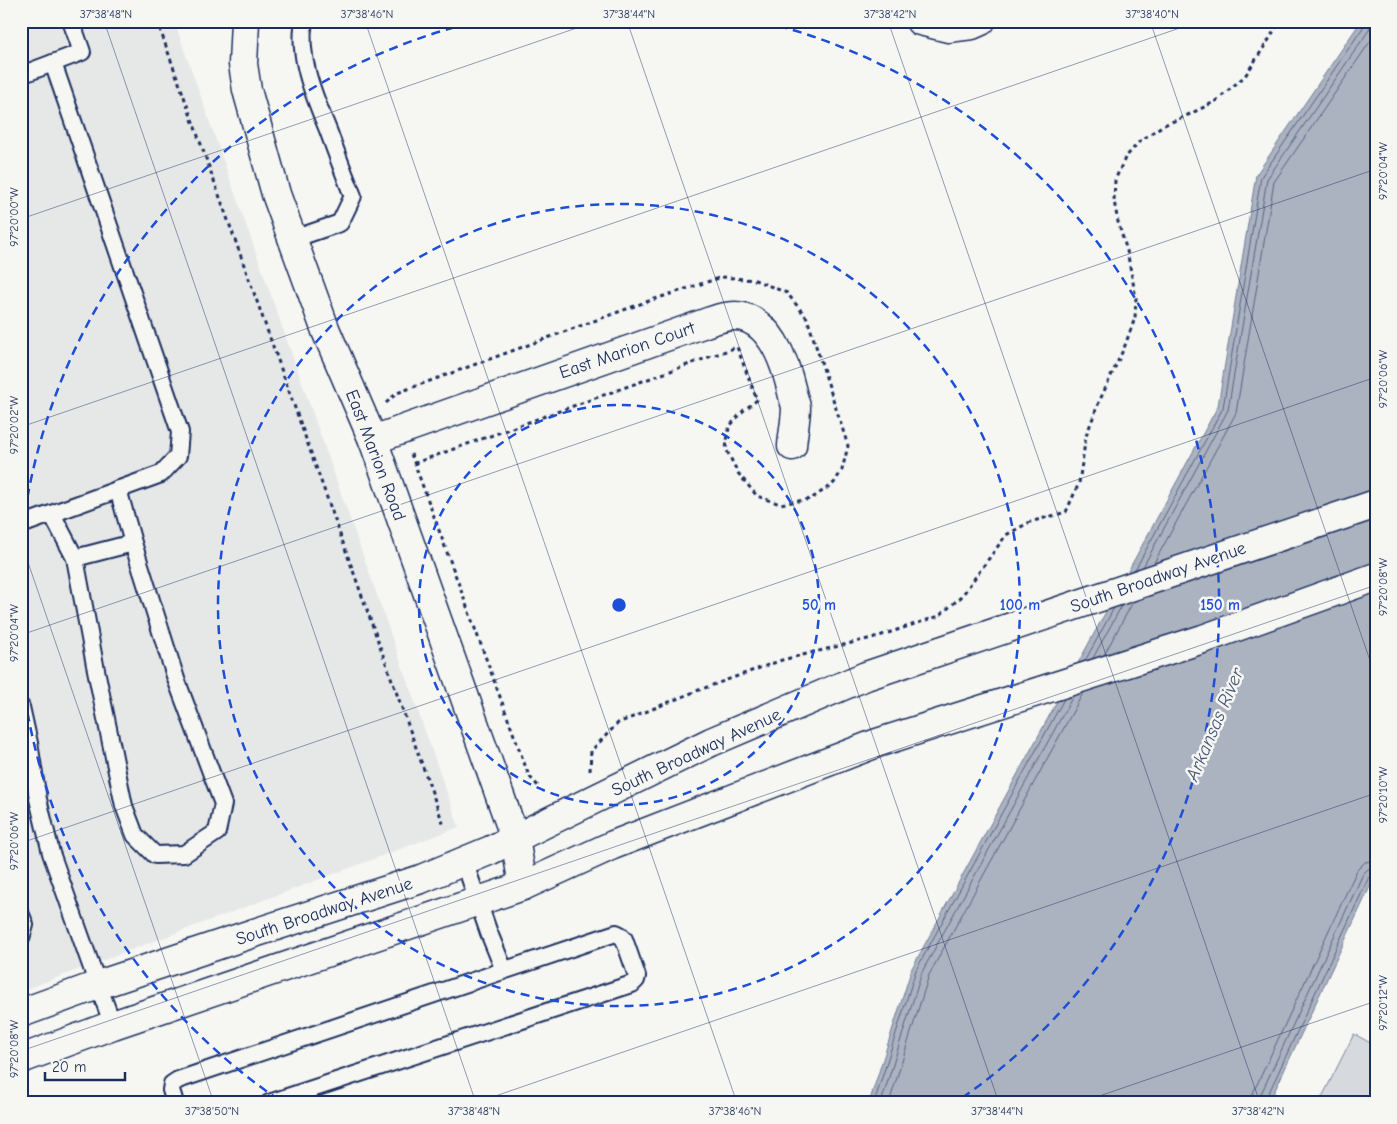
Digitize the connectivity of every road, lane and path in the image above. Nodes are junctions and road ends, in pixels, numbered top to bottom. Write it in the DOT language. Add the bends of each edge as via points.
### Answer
graph roads {
  1 [pos="71,21"];
  2 [pos="157,21"];
  3 [pos="244,21"];
  4 [pos="304,21"];
  5 [pos="920,21"];
  6 [pos="982,21"];
  7 [pos="1279,21"];
  8 [pos="53,63"];
  9 [pos="21,75"];
  10 [pos="293,240"];
  11 [pos="400,431"];
  12 [pos="373,440"];
  13 [pos="792,446"];
  14 [pos="415,463"];
  15 [pos="118,489"];
  16 [pos="1376,504"];
  17 [pos="52,514"];
  18 [pos="21,525"];
  19 [pos="133,543"];
  20 [pos="75,558"];
  21 [pos="1376,577"];
  22 [pos="21,707"];
  23 [pos="590,768"];
  24 [pos="540,788"];
  25 [pos="444,826"];
  26 [pos="515,838"];
  27 [pos="464,861"];
  28 [pos="523,886"];
  29 [pos="478,901"];
  30 [pos="21,915"];
  31 [pos="21,938"];
  32 [pos="504,970"];
  33 [pos="98,985"];
  34 [pos="21,1012"];
  35 [pos="113,1025"];
  36 [pos="21,1059"];
  37 [pos="176,1103"];
  38 [pos="269,1103"];
  1 -- 8 [label="lane" via="82,52"];
  2 -- 25 [label="path"];
  3 -- 10 [label="main road, East Marion Road" via="243,64 247,90 276,194"];
  4 -- 10 [label="lane" via="304,61 353,196 340,223"];
  5 -- 6 [label="main road" via="948,28"];
  7 -- 23 [label="path" via="1245,76 1216,101 1162,126 1140,141 1125,158 1115,180 1114,201 1136,298 1135,318 1086,436 1078,483 1066,512 1030,522 1006,535 961,597 939,616 876,637 782,660 618,723 591,751"];
  8 -- 9 [label="lane"];
  8 -- 15 [label="lane" via="180,432 178,456 161,474"];
  10 -- 12 [label="main road, East Marion Road" via="326,331"];
  11 -- 12 [label="main road, East Marion Court"];
  11 -- 13 [label="main road, East Marion Court" via="694,327 726,317 743,317 760,326 770,337 788,373 796,406"];
  11 -- 14 [label="path"];
  11 -- 14 [label="path" via="386,403 397,392 722,277 755,280 787,293 807,318 848,446 842,470 834,483 811,499 780,504 756,496 738,473 726,449 729,427 757,400 738,347"];
  12 -- 26 [label="main road, East Marion Road"];
  14 -- 24 [label="path" via="529,776"];
  15 -- 17 [label="lane"];
  15 -- 19 [label="lane"];
  16 -- 26 [label="main road, South Broadway Avenue" via="866,676 711,742"];
  17 -- 18 [label="lane"];
  17 -- 20 [label="lane"];
  19 -- 20 [label="lane"];
  19 -- 20 [label="lane" via="176,679 223,804 217,832 184,854 155,855 135,835 124,806"];
  21 -- 28 [label="main road" via="1203,639 877,743 613,845"];
  22 -- 33 [label="lane" via="51,853"];
  26 -- 27 [label="main road, South Broadway Avenue"];
  26 -- 28 [label="main road, East Marion Road"];
  27 -- 29 [label="lane"];
  27 -- 33 [label="main road, South Broadway Avenue" via="421,879"];
  28 -- 29 [label="main road"];
  29 -- 32 [label="lane"];
  29 -- 35 [label="main road"];
  30 -- 31 [label="lane" via="24,926"];
  32 -- 37 [label="lane" via="178,1080 172,1084 171,1090"];
  32 -- 38 [label="lane" via="616,933 624,939 637,976 632,984"];
  33 -- 34 [label="main road, South Broadway Avenue"];
  33 -- 35 [label="lane"];
  35 -- 36 [label="main road"];
}
